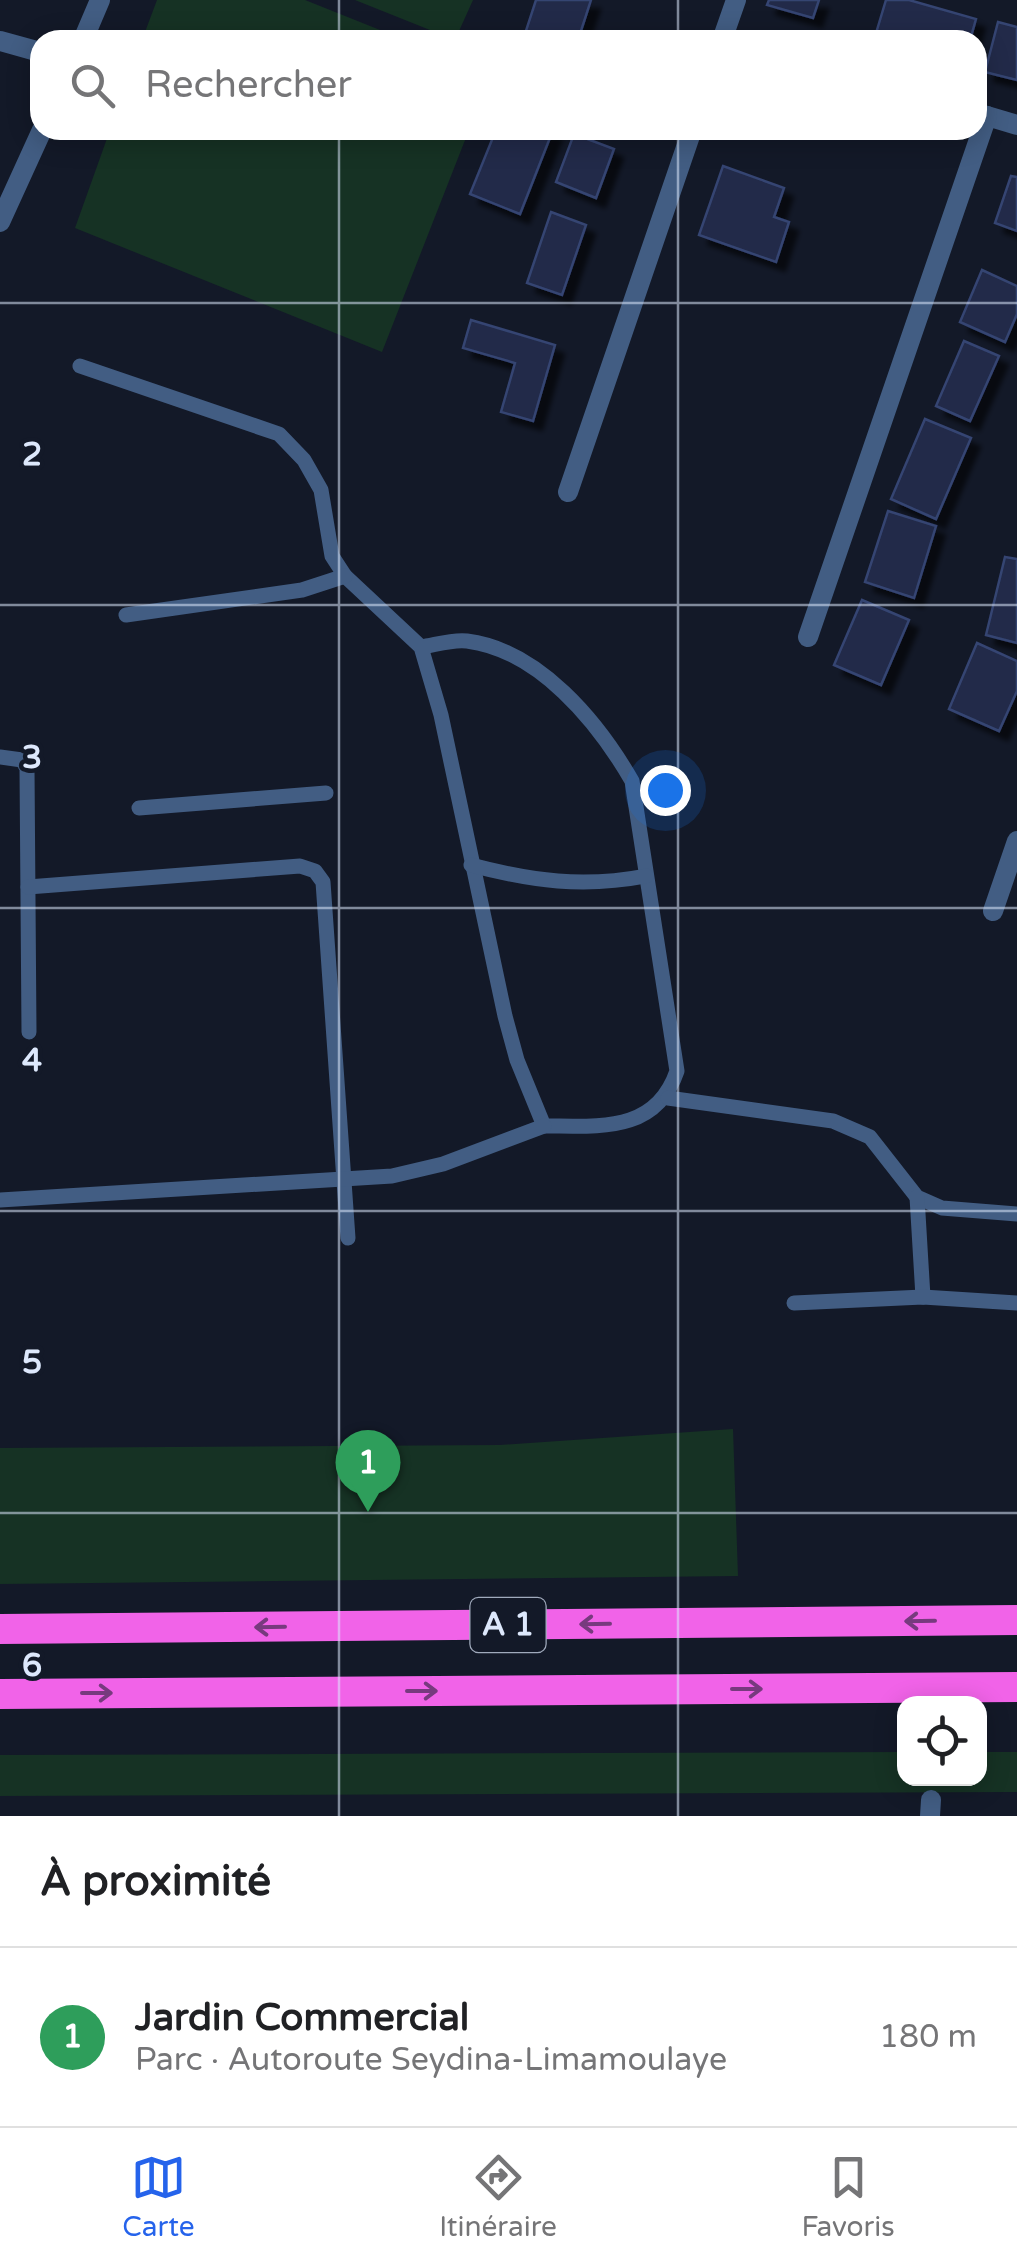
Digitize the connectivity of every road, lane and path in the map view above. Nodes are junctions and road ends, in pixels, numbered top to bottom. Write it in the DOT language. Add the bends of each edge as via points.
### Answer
graph roads {
  1 [pos="100,0"];
  2 [pos="736,0"];
  3 [pos="87,30"];
  4 [pos="731,30"];
  5 [pos="0,41"];
  6 [pos="30,49"];
  7 [pos="987,116"];
  8 [pos="1017,125"];
  9 [pos="37,140"];
  10 [pos="689,140"];
  11 [pos="973,140"];
  12 [pos="0,222"];
  13 [pos="80,366"];
  14 [pos="568,492"];
  15 [pos="345,576"];
  16 [pos="126,615"];
  17 [pos="808,637"];
  18 [pos="421,648"];
  19 [pos="0,757"];
  20 [pos="326,794"];
  21 [pos="139,808"];
  22 [pos="1017,841"];
  23 [pos="471,865"];
  24 [pos="646,876"];
  25 [pos="28,887"];
  26 [pos="993,911"];
  27 [pos="30,1032"];
  28 [pos="668,1098"];
  29 [pos="544,1126"];
  30 [pos="344,1180"];
  31 [pos="917,1197"];
  32 [pos="0,1200"];
  33 [pos="1017,1214"];
  34 [pos="348,1238"];
  35 [pos="923,1297"];
  36 [pos="1017,1303"];
  37 [pos="794,1304"];
  38 [pos="1017,1620"];
  39 [pos="0,1630"];
  40 [pos="1017,1687"];
  41 [pos="0,1694"];
  1 -- 3 [label="street"];
  2 -- 4 [label="street"];
  5 -- 6 [label="street"];
  7 -- 8 [label="street"];
  9 -- 12 [label="street"];
  10 -- 14 [label="street"];
  11 -- 17 [label="street"];
  13 -- 15 [label="lane" via="279,434 321,490 326,536"];
  15 -- 16 [label="lane" via="302,590"];
  15 -- 18 [label="lane"];
  18 -- 23 [label="lane" via="442,715"];
  18 -- 24 [label="lane" via="465,641 534,665 613,748 632,781"];
  19 -- 25 [label="lane" via="22,760 27,768"];
  20 -- 21 [label="lane"];
  22 -- 26 [label="street"];
  23 -- 24 [label="lane" via="558,884"];
  23 -- 29 [label="lane" via="516,1060"];
  24 -- 28 [label="lane" via="677,1071"];
  25 -- 27 [label="lane"];
  25 -- 30 [label="lane" via="300,866 314,871 324,882"];
  28 -- 29 [label="lane" via="626,1122"];
  28 -- 31 [label="lane" via="833,1121 870,1137"];
  29 -- 30 [label="lane" via="443,1164"];
  30 -- 32 [label="lane"];
  30 -- 34 [label="lane"];
  31 -- 33 [label="lane" via="942,1208"];
  31 -- 35 [label="lane"];
  35 -- 36 [label="lane"];
  35 -- 37 [label="lane"];
  38 -- 39 [label="highway, A 1, one-way"];
  41 -- 40 [label="highway, A 1, one-way"];
}
